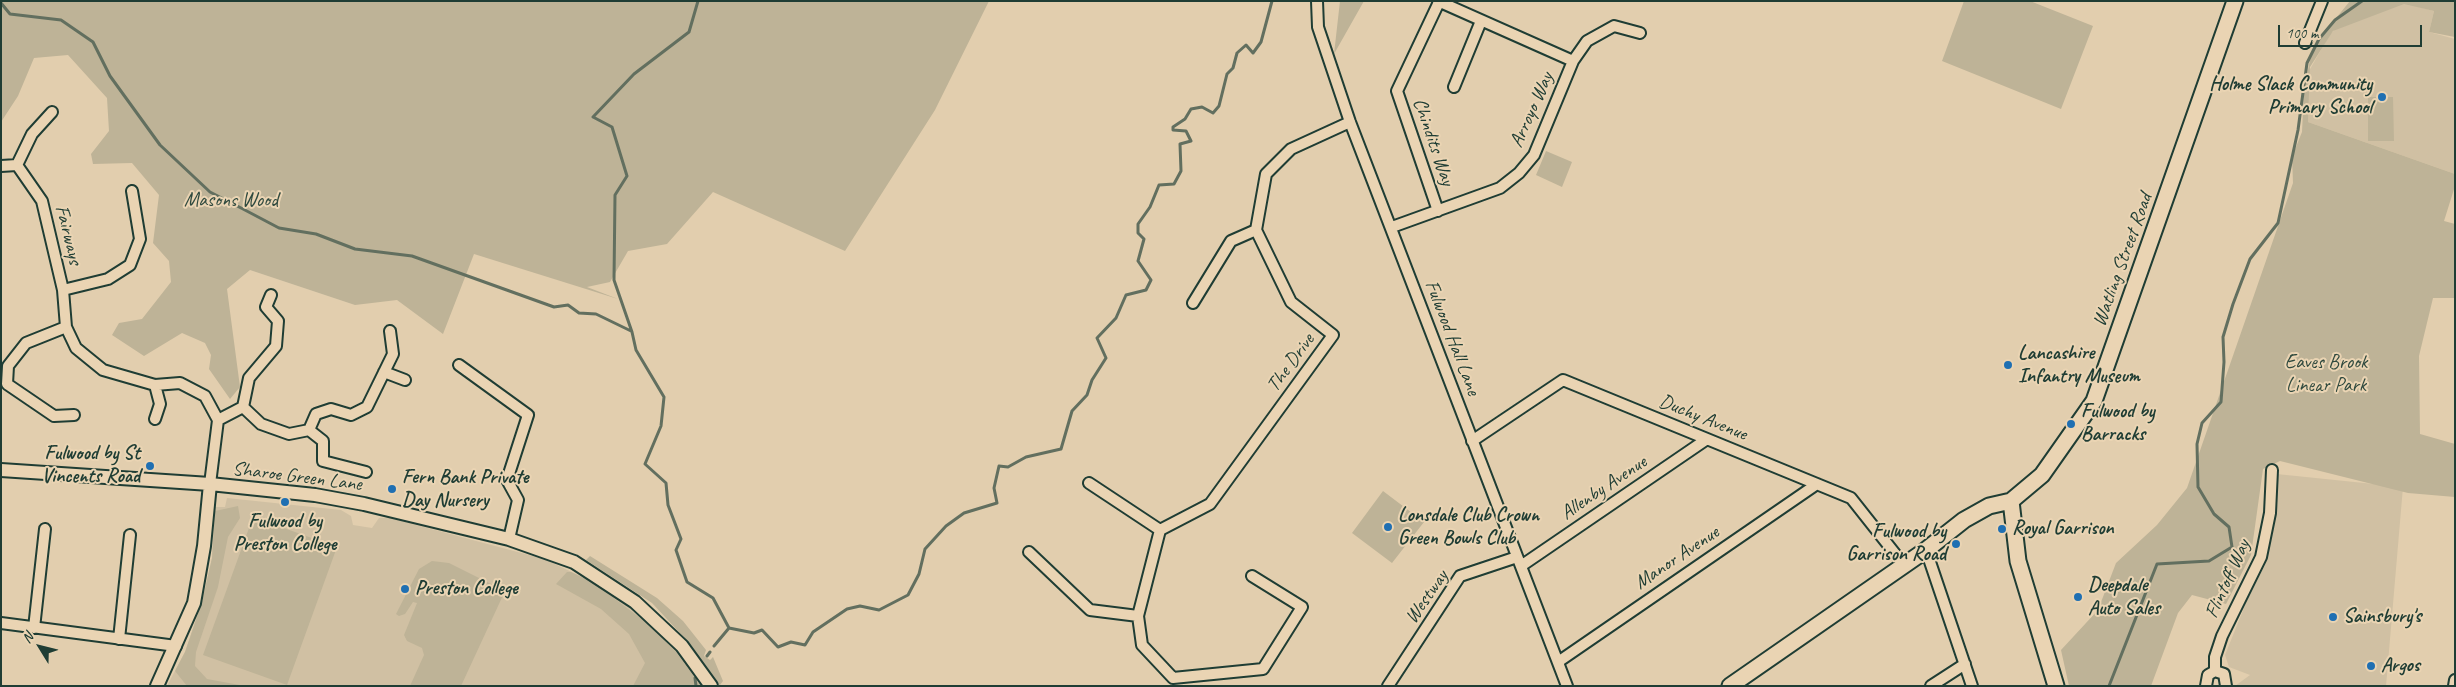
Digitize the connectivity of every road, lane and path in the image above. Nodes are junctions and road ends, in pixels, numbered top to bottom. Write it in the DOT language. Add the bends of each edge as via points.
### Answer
graph roads {
  1 [pos="1317,1"];
  2 [pos="2235,1"];
  3 [pos="2322,1"];
  4 [pos="1438,2"];
  5 [pos="1481,21"];
  6 [pos="1640,33"];
  7 [pos="2305,43"];
  8 [pos="1573,61"];
  9 [pos="1454,86"];
  10 [pos="52,112"];
  11 [pos="1350,122"];
  12 [pos="17,165"];
  13 [pos="1,166"];
  14 [pos="132,190"];
  15 [pos="1438,212"];
  16 [pos="1392,227"];
  17 [pos="1256,230"];
  18 [pos="64,290"];
  19 [pos="271,295"];
  20 [pos="1192,303"];
  21 [pos="66,327"];
  22 [pos="390,331"];
  23 [pos="459,366"];
  24 [pos="384,372"];
  25 [pos="405,380"];
  26 [pos="155,385"];
  27 [pos="4,386"];
  28 [pos="243,407"];
  29 [pos="74,415"];
  30 [pos="154,419"];
  31 [pos="218,420"];
  32 [pos="309,430"];
  33 [pos="1707,439"];
  34 [pos="1472,441"];
  35 [pos="1,470"];
  36 [pos="2272,470"];
  37 [pos="366,472"];
  38 [pos="1089,483"];
  39 [pos="210,484"];
  40 [pos="1817,484"];
  41 [pos="2011,501"];
  42 [pos="46,529"];
  43 [pos="1160,530"];
  44 [pos="130,535"];
  45 [pos="509,539"];
  46 [pos="1926,550"];
  47 [pos="1029,552"];
  48 [pos="1519,562"];
  49 [pos="1904,565"];
  50 [pos="1252,576"];
  51 [pos="1138,616"];
  52 [pos="1,623"];
  53 [pos="34,628"];
  54 [pos="119,639"];
  55 [pos="176,646"];
  56 [pos="1558,662"];
  57 [pos="1965,664"];
  58 [pos="2215,671"];
  59 [pos="2455,680"];
  60 [pos="709,684"];
  61 [pos="157,686"];
  62 [pos="1388,686"];
  63 [pos="1567,686"];
  64 [pos="1730,686"];
  65 [pos="1931,686"];
  66 [pos="1972,686"];
  67 [pos="2056,686"];
  68 [pos="2206,686"];
  69 [pos="2226,686"];
  70 [pos="2454,686"];
  1 -- 11 [label="street, Fulwood Hall Lane" via="1318,27"];
  2 -- 41 [label="main road, Watling Street Road" via="2094,401 2042,475"];
  3 -- 7 [label="street"];
  4 -- 5 [label="street"];
  4 -- 15 [label="street, Chindits Way" via="1397,91"];
  5 -- 8 [label="street"];
  5 -- 9 [label="street"];
  6 -- 8 [label="street, Arroyo Way" via="1614,26 1586,41"];
  8 -- 15 [label="street, Arroyo Way" via="1534,154 1519,173 1500,188"];
  10 -- 12 [label="street" via="32,134"];
  11 -- 16 [label="street, Fulwood Hall Lane"];
  11 -- 17 [label="street" via="1291,149 1266,174"];
  12 -- 13 [label="street"];
  12 -- 18 [label="street, Fairways" via="42,201"];
  14 -- 18 [label="street, Fairways" via="140,239 130,265 108,279"];
  15 -- 16 [label="street, Arroyo Way"];
  16 -- 34 [label="street, Fulwood Hall Lane"];
  17 -- 20 [label="street" via="1231,241"];
  17 -- 43 [label="street, The Drive" via="1291,302 1333,335 1210,504"];
  18 -- 21 [label="street, Fairways"];
  19 -- 28 [label="street" via="266,307 278,321 276,346 249,378"];
  21 -- 26 [label="street, Fairways" via="76,348 103,370"];
  21 -- 27 [label="street" via="26,343 8,366"];
  22 -- 24 [label="street" via="393,354"];
  23 -- 45 [label="street" via="528,415 507,480 518,500"];
  24 -- 25 [label="street"];
  24 -- 32 [label="street" via="367,408 351,415 331,409 316,414"];
  26 -- 30 [label="street" via="160,404"];
  26 -- 31 [label="street, Fairways" via="180,383 205,396"];
  27 -- 29 [label="street" via="54,416"];
  28 -- 31 [label="street"];
  28 -- 32 [label="street" via="261,424 289,434"];
  31 -- 39 [label="street"];
  32 -- 37 [label="street" via="323,441 323,461"];
  33 -- 34 [label="street, Duchy Avenue" via="1563,380"];
  33 -- 40 [label="street, Duchy Avenue"];
  33 -- 48 [label="street, Allenby Avenue"];
  34 -- 48 [label="street, Fulwood Hall Lane"];
  35 -- 39 [label="street, Sharoe Green Lane"];
  36 -- 58 [label="street, Flintoff Way" via="2270,513 2261,557 2222,636 2215,657"];
  38 -- 43 [label="street"];
  39 -- 45 [label="street, Sharoe Green Lane" via="315,495 364,504"];
  39 -- 55 [label="street" via="194,602"];
  40 -- 49 [label="street, Duchy Avenue" via="1851,498"];
  40 -- 56 [label="street, Manor Avenue"];
  41 -- 46 [label="main road, Watling Street Road" via="1989,506 1964,520"];
  41 -- 67 [label="main road" via="2018,561"];
  42 -- 53 [label="street"];
  43 -- 51 [label="street"];
  44 -- 54 [label="street"];
  45 -- 60 [label="street, Sharoe Green Lane" via="574,562 635,602 682,646"];
  46 -- 49 [label="main road, Watling Street Road"];
  46 -- 57 [label="street"];
  47 -- 51 [label="street" via="1090,610"];
  48 -- 56 [label="street, Fulwood Hall Lane"];
  48 -- 62 [label="street, Westway" via="1460,576"];
  49 -- 64 [label="main road, Watling Street Road"];
  50 -- 51 [label="street" via="1302,607 1263,669 1173,678 1142,645"];
  52 -- 53 [label="street"];
  53 -- 54 [label="street"];
  54 -- 55 [label="street"];
  55 -- 61 [label="street"];
  56 -- 63 [label="street, Fulwood Hall Lane"];
  57 -- 65 [label="street"];
  57 -- 66 [label="street"];
  58 -- 68 [label="street, Flintoff Way" via="2208,675"];
  58 -- 69 [label="street" via="2224,674"];
  59 -- 70 [label="street"];
}
